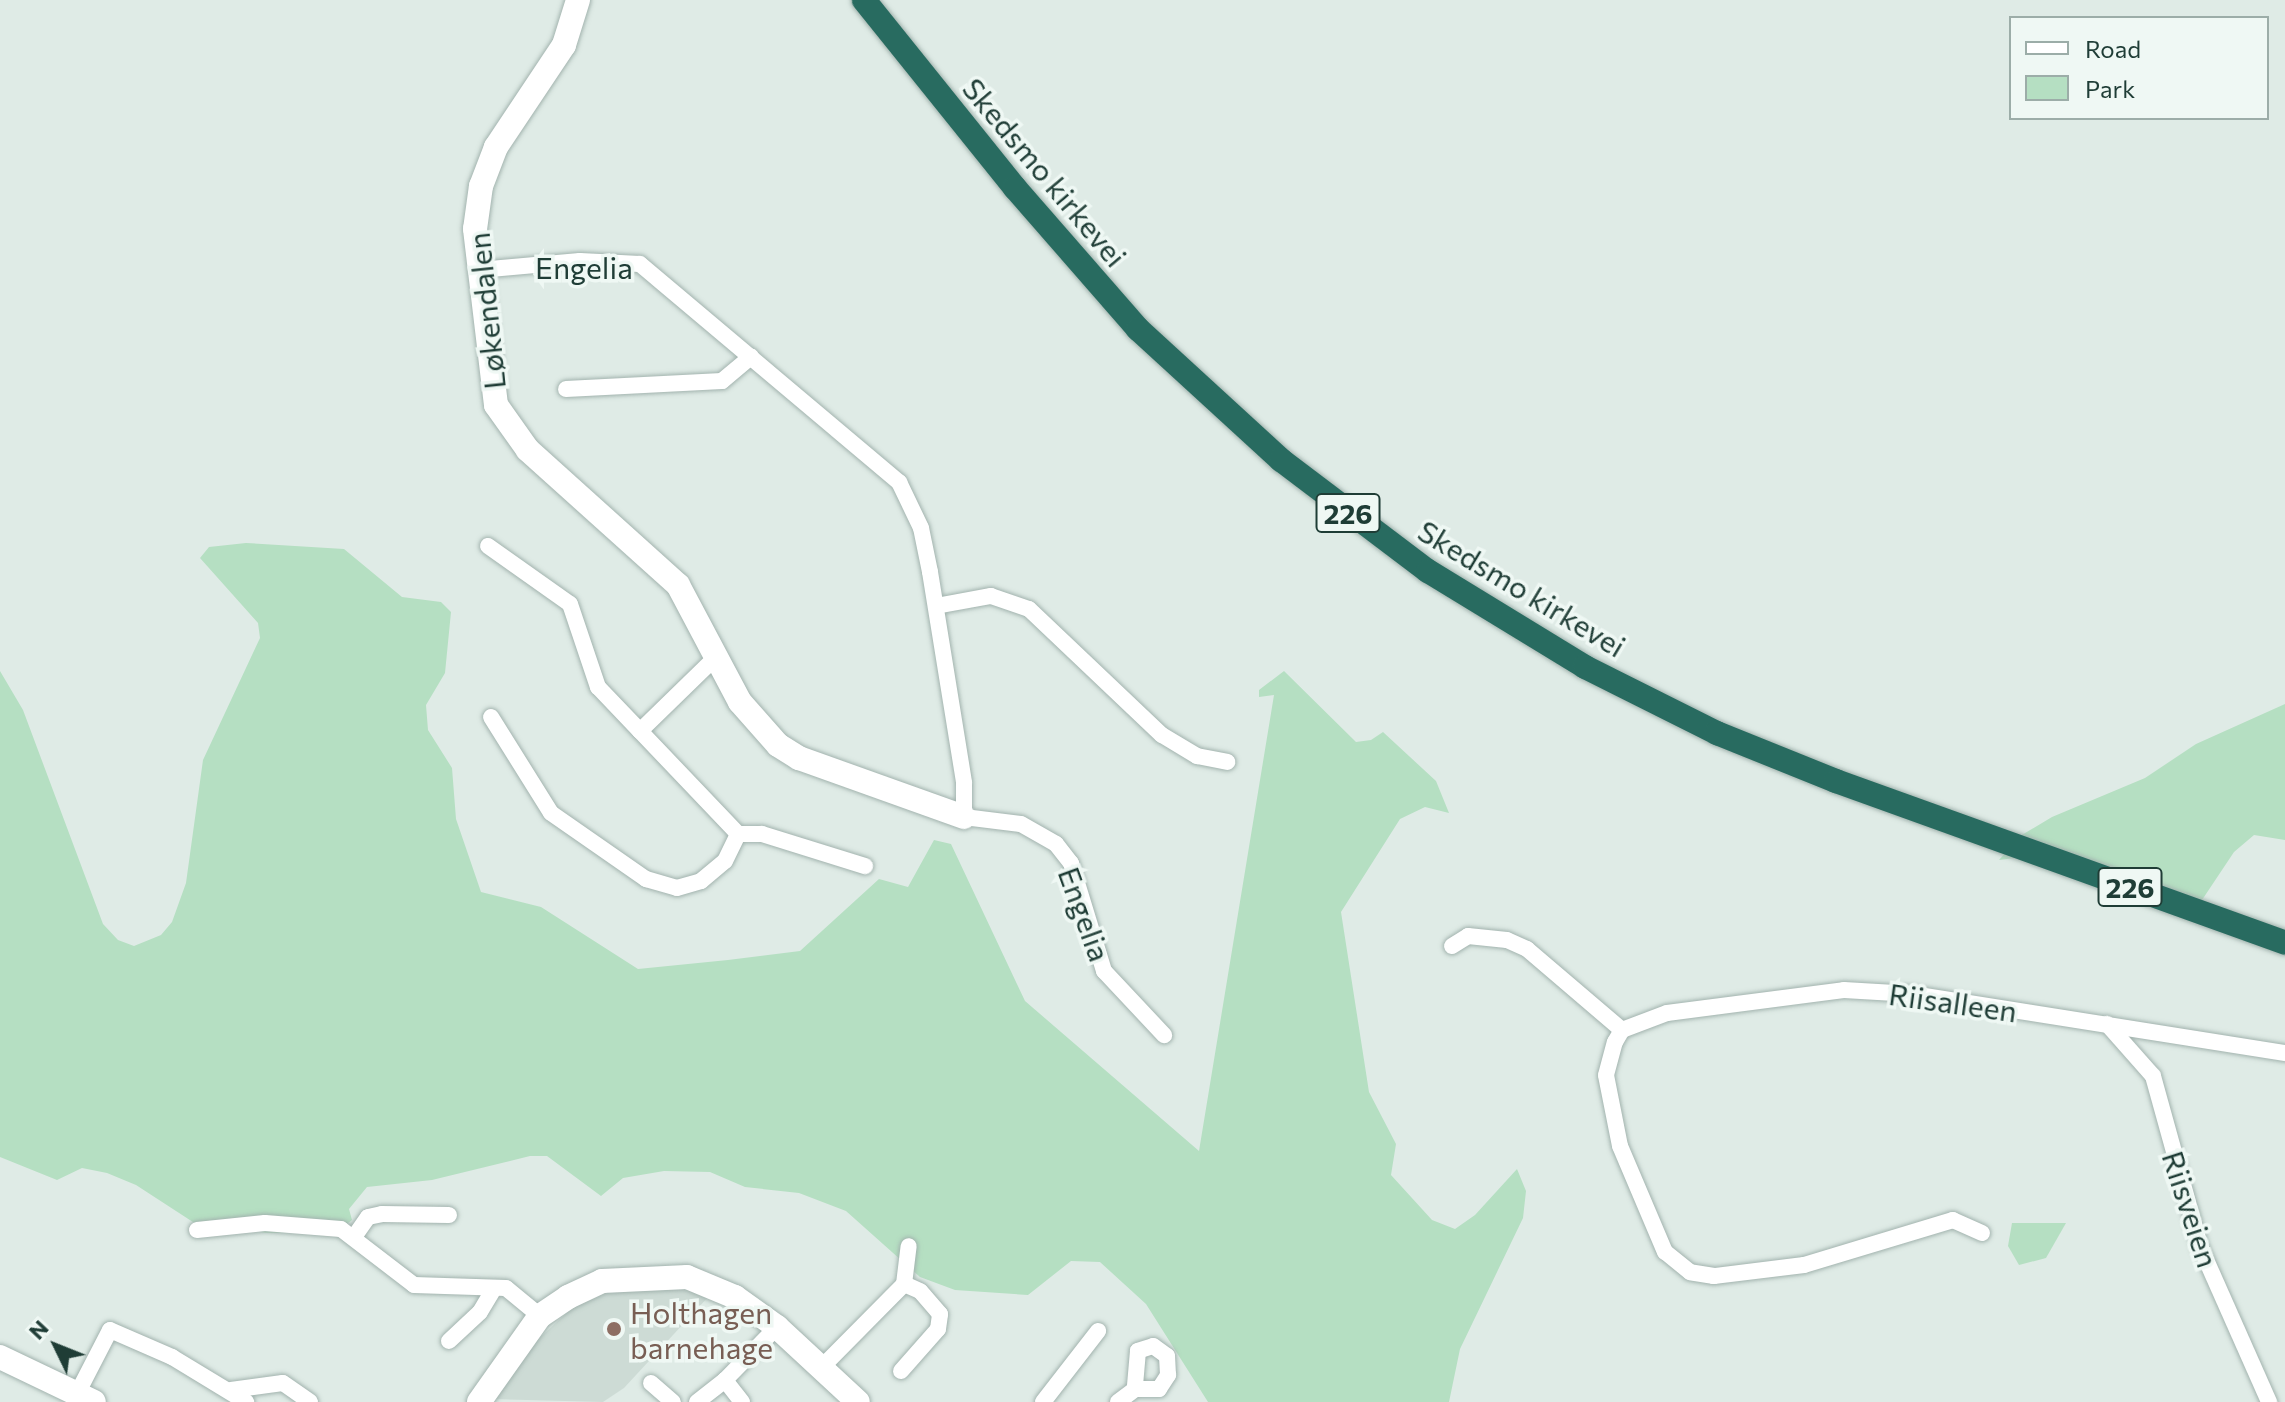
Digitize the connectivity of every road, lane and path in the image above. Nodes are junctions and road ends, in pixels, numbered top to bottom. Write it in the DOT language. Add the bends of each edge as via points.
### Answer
graph roads {
  1 [pos="578,0"];
  2 [pos="864,0"];
  3 [pos="479,270"];
  4 [pos="751,357"];
  5 [pos="566,389"];
  6 [pos="488,546"];
  7 [pos="936,606"];
  8 [pos="716,657"];
  9 [pos="491,717"];
  10 [pos="640,731"];
  11 [pos="1227,762"];
  12 [pos="964,817"];
  13 [pos="738,834"];
  14 [pos="865,866"];
  15 [pos="2285,943"];
  16 [pos="1452,946"];
  17 [pos="2107,1024"];
  18 [pos="1622,1030"];
  19 [pos="1164,1035"];
  20 [pos="2285,1053"];
  21 [pos="449,1215"];
  22 [pos="197,1230"];
  23 [pos="1982,1233"];
  24 [pos="354,1237"];
  25 [pos="909,1246"];
  26 [pos="904,1284"];
  27 [pos="493,1290"];
  28 [pos="540,1316"];
  29 [pos="777,1327"];
  30 [pos="1098,1331"];
  31 [pos="449,1341"];
  32 [pos="0,1357"];
  33 [pos="822,1367"];
  34 [pos="901,1371"];
  35 [pos="725,1380"];
  36 [pos="651,1383"];
  37 [pos="1135,1389"];
  38 [pos="231,1390"];
  39 [pos="86,1398"];
  40 [pos="246,1402"];
  41 [pos="310,1402"];
  42 [pos="479,1402"];
  43 [pos="673,1402"];
  44 [pos="697,1402"];
  45 [pos="742,1402"];
  46 [pos="858,1402"];
  47 [pos="1043,1402"];
  48 [pos="1118,1402"];
  49 [pos="2269,1402"];
  1 -- 3 [label="street, Løkendalen" via="564,45 496,147 481,186 475,229"];
  2 -- 15 [label="highway, Skedsmo kirkevei / 226" via="1045,225 1167,357 1292,469 1448,585 1585,667 1740,743"];
  3 -- 4 [label="street, Engelia" via="580,261 640,264"];
  3 -- 8 [label="street, Løkendalen" via="496,405 510,428 544,466 665,569"];
  4 -- 5 [label="street" via="722,381"];
  4 -- 7 [label="street, Engelia" via="899,482 921,528"];
  6 -- 10 [label="street" via="570,604 598,687"];
  7 -- 11 [label="street" via="991,596 1029,609 1170,741 1197,756"];
  7 -- 12 [label="street, Engelia" via="964,783"];
  8 -- 10 [label="street"];
  8 -- 12 [label="street, Løkendalen" via="740,702 778,745 799,758"];
  9 -- 13 [label="street" via="551,813 646,879 677,888 701,881 725,861"];
  10 -- 13 [label="street"];
  12 -- 19 [label="street, Engelia" via="1021,824 1056,844 1071,863 1104,971"];
  13 -- 14 [label="street" via="762,834"];
  16 -- 18 [label="street" via="1468,936 1527,949"];
  17 -- 18 [label="street, Riisalleen" via="1912,994 1844,990 1667,1013"];
  17 -- 20 [label="street, Riisalleen"];
  17 -- 49 [label="street, Riisveien" via="2153,1076 2200,1246"];
  18 -- 23 [label="street" via="1606,1075 1620,1146 1665,1252 1690,1272 1714,1276 1804,1265 1953,1220"];
  21 -- 24 [label="street" via="368,1217"];
  22 -- 24 [label="street" via="318,1225"];
  24 -- 27 [label="street" via="414,1285"];
  25 -- 26 [label="street"];
  26 -- 33 [label="street"];
  26 -- 34 [label="street" via="920,1291 940,1314 938,1329"];
  27 -- 28 [label="street" via="517,1293"];
  27 -- 31 [label="street" via="480,1312"];
  28 -- 29 [label="street" via="602,1281 687,1277 735,1297"];
  28 -- 42 [label="street"];
  29 -- 33 [label="street"];
  29 -- 35 [label="street"];
  30 -- 47 [label="street"];
  32 -- 39 [label="street"];
  33 -- 46 [label="street"];
  35 -- 44 [label="street"];
  35 -- 45 [label="street"];
  36 -- 43 [label="street"];
  37 -- 48 [label="street"];
  38 -- 39 [label="street" via="110,1330"];
  38 -- 40 [label="street"];
  38 -- 41 [label="street" via="283,1383"];
}
